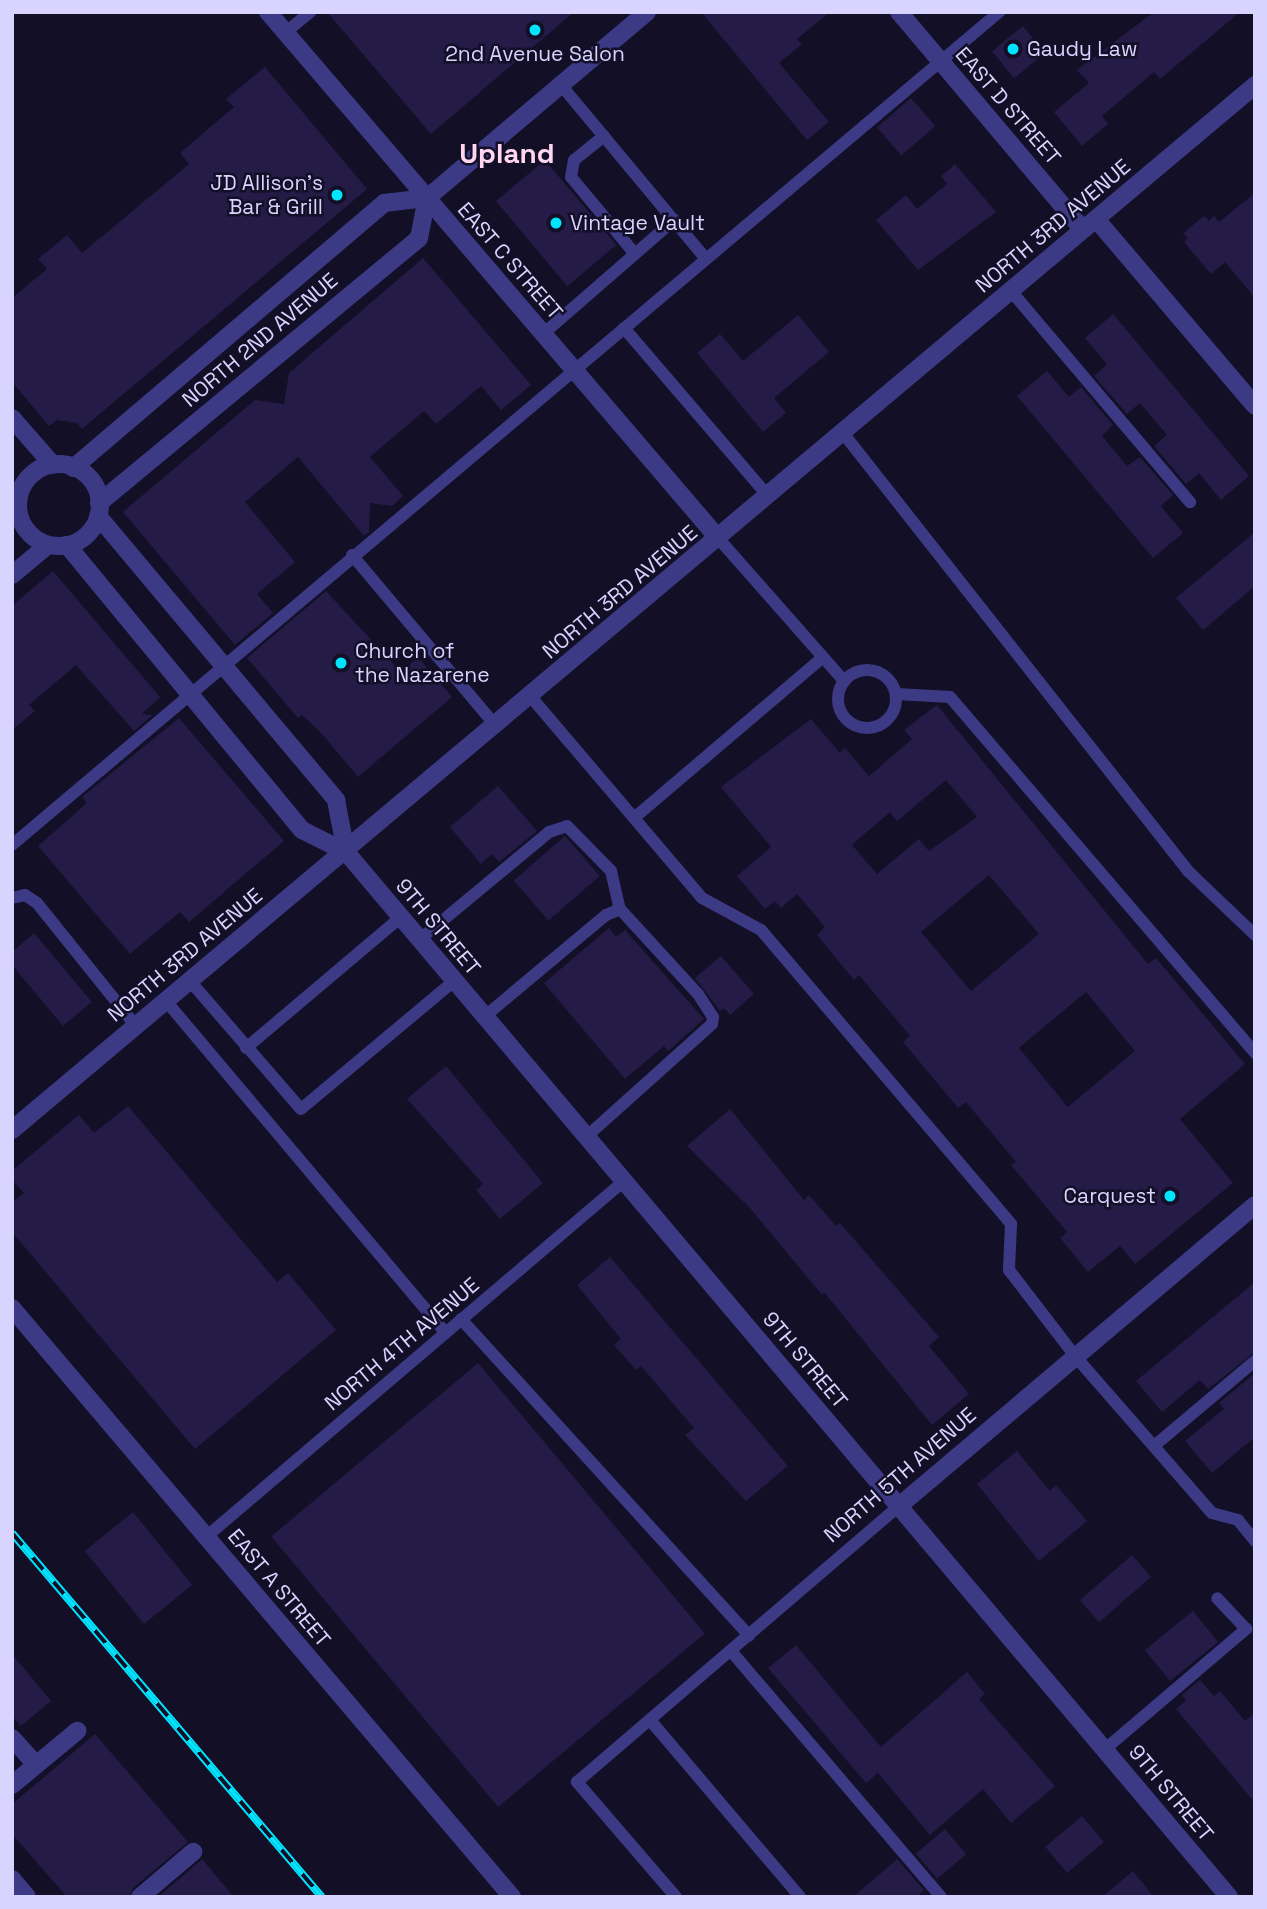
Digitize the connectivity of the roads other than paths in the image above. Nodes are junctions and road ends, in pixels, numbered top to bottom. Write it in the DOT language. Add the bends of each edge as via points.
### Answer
graph roads {
  1 [pos="268,12"];
  2 [pos="310,12"];
  3 [pos="647,12"];
  4 [pos="899,12"];
  5 [pos="991,15"];
  6 [pos="285,33"];
  7 [pos="940,62"];
  8 [pos="561,85"];
  9 [pos="1255,85"];
  10 [pos="604,136"];
  11 [pos="427,198"];
  12 [pos="674,220"];
  13 [pos="1090,224"];
  14 [pos="635,254"];
  15 [pos="705,258"];
  16 [pos="1011,291"];
  17 [pos="624,328"];
  18 [pos="543,334"];
  19 [pos="575,370"];
  20 [pos="1255,406"];
  21 [pos="12,418"];
  22 [pos="843,433"];
  23 [pos="53,465"];
  24 [pos="74,468"];
  25 [pos="17,485"];
  26 [pos="768,496"];
  27 [pos="1190,502"];
  28 [pos="99,510"];
  29 [pos="16,521"];
  30 [pos="719,538"];
  31 [pos="48,545"];
  32 [pos="67,545"];
  33 [pos="352,555"];
  34 [pos="12,575"];
  35 [pos="823,657"];
  36 [pos="222,664"];
  37 [pos="844,681"];
  38 [pos="188,692"];
  39 [pos="897,694"];
  40 [pos="531,697"];
  41 [pos="496,726"];
  42 [pos="634,818"];
  43 [pos="12,845"];
  44 [pos="346,852"];
  45 [pos="12,898"];
  46 [pos="620,909"];
  47 [pos="400,918"];
  48 [pos="1255,935"];
  49 [pos="419,940"];
  50 [pos="190,981"];
  51 [pos="454,981"];
  52 [pos="166,1001"];
  53 [pos="484,1017"];
  54 [pos="136,1026"];
  55 [pos="246,1048"];
  56 [pos="1255,1053"];
  57 [pos="12,1130"];
  58 [pos="586,1138"];
  59 [pos="624,1181"];
  60 [pos="1255,1205"];
  61 [pos="12,1308"];
  62 [pos="461,1319"];
  63 [pos="446,1333"];
  64 [pos="1075,1356"];
  65 [pos="1255,1361"];
  66 [pos="1153,1446"];
  67 [pos="899,1506"];
  68 [pos="206,1536"];
  69 [pos="1255,1541"];
  70 [pos="1217,1598"];
  71 [pos="749,1635"];
  72 [pos="731,1651"];
  73 [pos="650,1720"];
  74 [pos="77,1731"];
  75 [pos="12,1738"];
  76 [pos="1104,1750"];
  77 [pos="36,1765"];
  78 [pos="12,1785"];
  79 [pos="193,1852"];
  80 [pos="12,1879"];
  81 [pos="1227,1896"];
  82 [pos="27,1897"];
  83 [pos="140,1897"];
  84 [pos="512,1897"];
  85 [pos="676,1897"];
  86 [pos="800,1897"];
  87 [pos="941,1897"];
  1 -- 6 [label="street, EAST C STREET"];
  2 -- 6 [label="lane"];
  3 -- 8 [label="street"];
  4 -- 7 [label="street, EAST D STREET"];
  5 -- 7 [label="lane"];
  6 -- 11 [label="street, EAST C STREET"];
  7 -- 13 [label="street, EAST D STREET"];
  7 -- 15 [label="lane"];
  8 -- 10 [label="lane"];
  8 -- 11 [label="street"];
  9 -- 13 [label="street, NORTH 3RD AVENUE"];
  10 -- 12 [label="lane"];
  10 -- 14 [label="lane" via="574,160 571,177"];
  11 -- 18 [label="street, EAST C STREET"];
  11 -- 24 [label="street, NORTH 2ND AVENUE" via="384,203"];
  11 -- 28 [label="street, NORTH 2ND AVENUE" via="419,238"];
  12 -- 14 [label="lane"];
  12 -- 15 [label="lane"];
  13 -- 16 [label="street, NORTH 3RD AVENUE"];
  13 -- 20 [label="street, EAST D STREET"];
  14 -- 18 [label="lane"];
  15 -- 17 [label="lane"];
  16 -- 22 [label="street, NORTH 3RD AVENUE"];
  16 -- 27 [label="lane"];
  17 -- 19 [label="lane"];
  17 -- 26 [label="lane"];
  18 -- 19 [label="street, EAST C STREET"];
  19 -- 30 [label="street, EAST C STREET"];
  19 -- 33 [label="lane"];
  21 -- 23 [label="street"];
  22 -- 26 [label="street, NORTH 3RD AVENUE"];
  22 -- 48 [label="lane" via="1188,871"];
  23 -- 24 [label="street"];
  23 -- 25 [label="street"];
  24 -- 28 [label="street" via="93,484"];
  25 -- 29 [label="street"];
  26 -- 30 [label="street, NORTH 3RD AVENUE"];
  28 -- 32 [label="street" via="84,537"];
  28 -- 36 [label="street, 9TH STREET"];
  29 -- 31 [label="street"];
  30 -- 35 [label="lane"];
  30 -- 40 [label="street, NORTH 3RD AVENUE"];
  31 -- 32 [label="street"];
  31 -- 34 [label="street"];
  32 -- 38 [label="street, 9TH STREET"];
  33 -- 36 [label="lane"];
  33 -- 41 [label="lane"];
  35 -- 37 [label="lane"];
  35 -- 42 [label="lane"];
  36 -- 38 [label="lane"];
  36 -- 44 [label="street, 9TH STREET" via="336,800"];
  37 -- 39 [label="lane" via="860,670 879,672"];
  37 -- 39 [label="lane" via="839,708 860,728 887,721"];
  38 -- 43 [label="lane"];
  38 -- 44 [label="street, 9TH STREET" via="302,830"];
  39 -- 56 [label="lane" via="950,697"];
  40 -- 41 [label="street, NORTH 3RD AVENUE"];
  40 -- 42 [label="lane"];
  41 -- 44 [label="street, NORTH 3RD AVENUE"];
  42 -- 64 [label="lane" via="702,898 761,930 1011,1224 1009,1270"];
  44 -- 47 [label="street, 9TH STREET"];
  44 -- 50 [label="street, NORTH 3RD AVENUE"];
  45 -- 54 [label="lane" via="25,895 37,903"];
  46 -- 49 [label="lane" via="611,871 567,826 549,832"];
  46 -- 53 [label="lane" via="606,915"];
  46 -- 58 [label="lane" via="698,994 713,1017 706,1031"];
  47 -- 49 [label="street, 9TH STREET"];
  47 -- 55 [label="lane"];
  49 -- 51 [label="street, 9TH STREET"];
  50 -- 52 [label="street, NORTH 3RD AVENUE"];
  50 -- 55 [label="lane"];
  51 -- 53 [label="street, 9TH STREET"];
  51 -- 55 [label="lane" via="301,1109"];
  52 -- 54 [label="street, NORTH 3RD AVENUE"];
  52 -- 63 [label="lane"];
  53 -- 58 [label="street, 9TH STREET"];
  54 -- 57 [label="street, NORTH 3RD AVENUE"];
  58 -- 59 [label="street, 9TH STREET"];
  59 -- 62 [label="lane, NORTH 4TH AVENUE"];
  59 -- 67 [label="street, 9TH STREET"];
  60 -- 64 [label="street, NORTH 5TH AVENUE"];
  61 -- 68 [label="street, EAST A STREET"];
  62 -- 63 [label="lane, NORTH 4TH AVENUE"];
  62 -- 71 [label="lane"];
  63 -- 68 [label="lane, NORTH 4TH AVENUE"];
  64 -- 66 [label="lane"];
  64 -- 67 [label="street, NORTH 5TH AVENUE"];
  65 -- 66 [label="lane"];
  66 -- 69 [label="lane" via="1212,1513 1238,1520"];
  67 -- 71 [label="lane, NORTH 5TH AVENUE"];
  67 -- 76 [label="street, 9TH STREET"];
  68 -- 84 [label="street, EAST A STREET"];
  70 -- 76 [label="lane" via="1246,1629"];
  71 -- 72 [label="lane, NORTH 5TH AVENUE"];
  72 -- 73 [label="lane, NORTH 5TH AVENUE"];
  72 -- 87 [label="lane"];
  73 -- 85 [label="lane, NORTH 5TH AVENUE" via="577,1782"];
  73 -- 86 [label="lane"];
  74 -- 77 [label="street"];
  75 -- 77 [label="street"];
  76 -- 81 [label="street, 9TH STREET"];
  77 -- 78 [label="street"];
  79 -- 83 [label="street"];
  80 -- 82 [label="street"];
}
